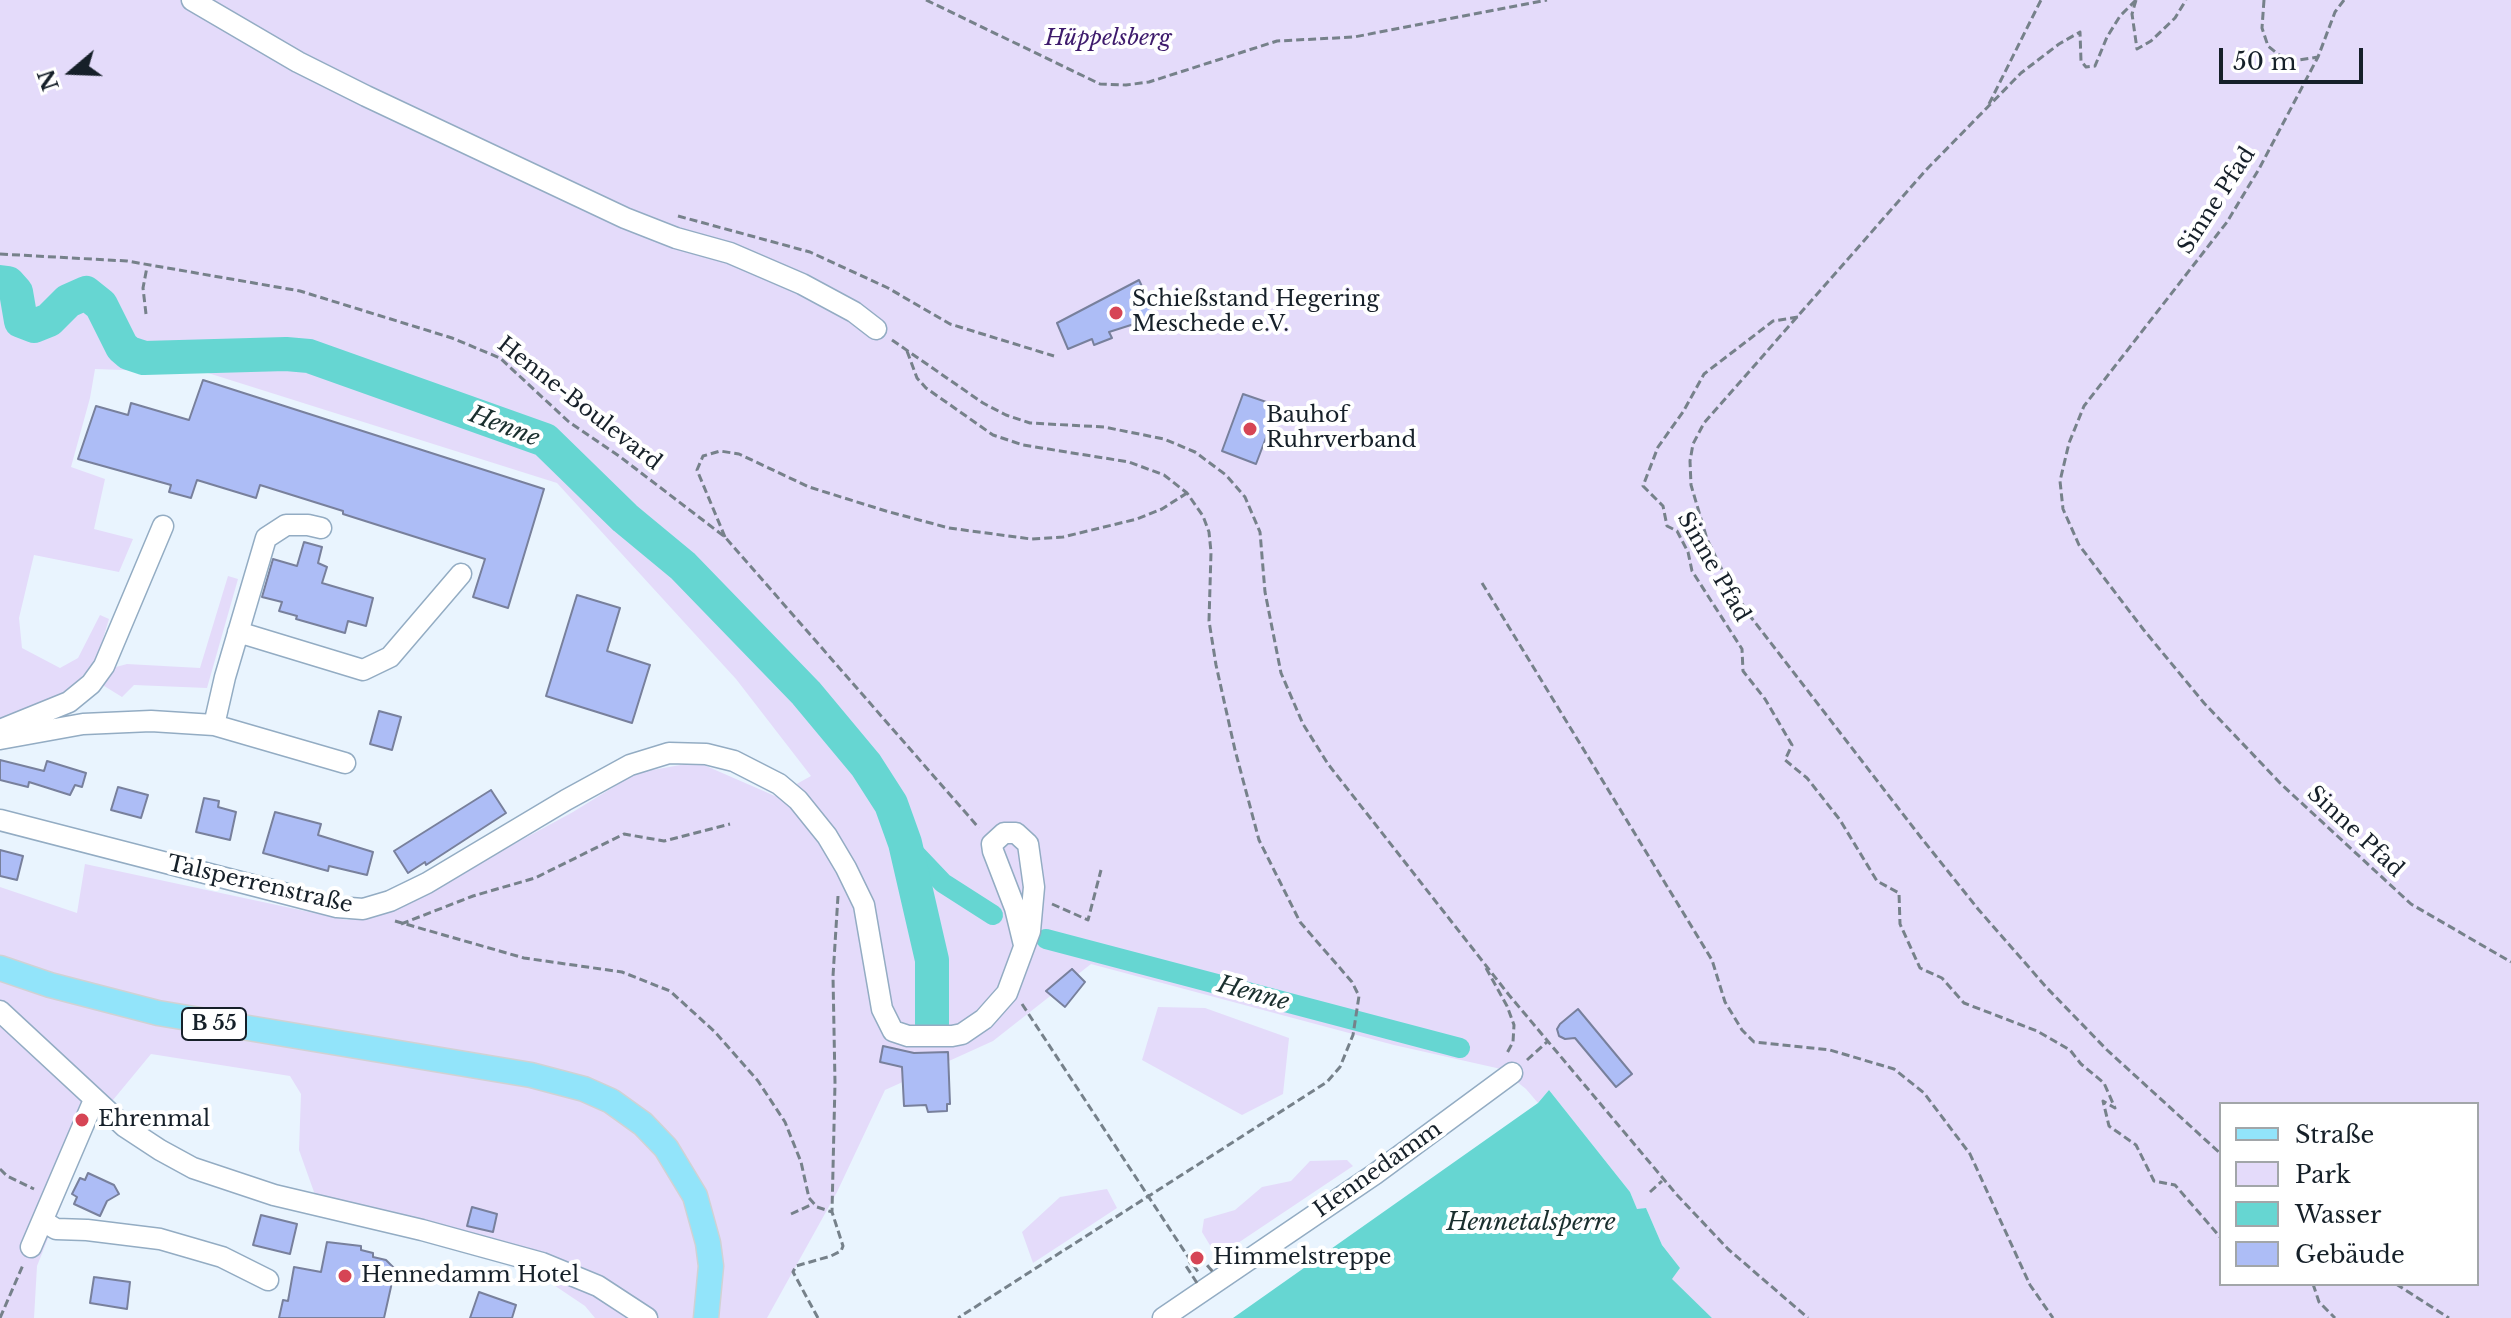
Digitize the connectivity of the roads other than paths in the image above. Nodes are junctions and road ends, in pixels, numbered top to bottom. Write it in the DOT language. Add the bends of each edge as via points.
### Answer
graph roads {
  1 [pos="192,0"];
  2 [pos="876,329"];
  3 [pos="163,526"];
  4 [pos="321,528"];
  5 [pos="461,574"];
  6 [pos="238,632"];
  7 [pos="214,725"];
  8 [pos="0,730"];
  9 [pos="0,739"];
  10 [pos="345,763"];
  11 [pos="0,820"];
  12 [pos="1024,945"];
  13 [pos="0,968"];
  14 [pos="0,1011"];
  15 [pos="1507,1067"];
  16 [pos="94,1100"];
  17 [pos="43,1221"];
  18 [pos="31,1247"];
  19 [pos="268,1280"];
  20 [pos="647,1318"];
  21 [pos="706,1318"];
  22 [pos="1163,1318"];
  1 -- 2 [label="street" via="298,62 392,108 643,226 730,253 802,284"];
  3 -- 8 [label="street" via="104,666 91,684 69,702"];
  4 -- 6 [label="street" via="286,525 266,538"];
  5 -- 6 [label="street" via="390,657 363,670"];
  6 -- 7 [label="street"];
  7 -- 9 [label="street" via="83,724"];
  7 -- 10 [label="street"];
  11 -- 12 [label="street, Talsperrenstraße" via="337,907 363,909 427,883 650,757 706,754 745,765 789,792 827,836 866,915 885,1020 893,1031 952,1036 975,1026 999,1006"];
  12 -- 12 [label="street" via="992,844 1009,832 1024,838 1031,859 1034,905"];
  13 -- 21 [label="main road, B 55" via="158,1013 531,1075 611,1101 666,1148 695,1196 711,1266"];
  14 -- 16 [label="street"];
  15 -- 22 [label="street, Hennedamm" via="1375,1174"];
  16 -- 17 [label="street"];
  16 -- 20 [label="street" via="125,1127 193,1168 274,1195 542,1263 598,1286"];
  17 -- 18 [label="street"];
  17 -- 19 [label="street" via="56,1229 160,1239 222,1257"];
}
